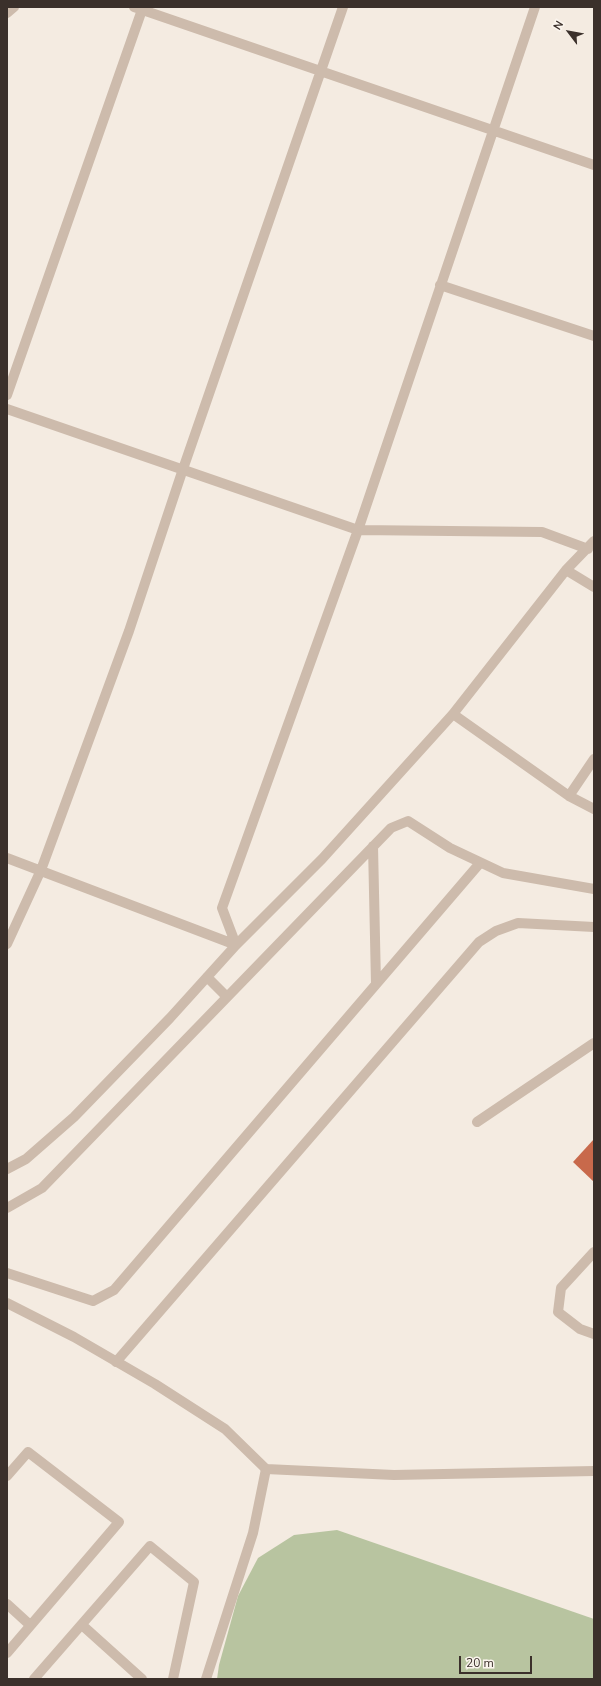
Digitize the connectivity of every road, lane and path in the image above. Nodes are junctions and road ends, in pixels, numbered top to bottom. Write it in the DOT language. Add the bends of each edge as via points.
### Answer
graph roads {
  1 [pos="14,7"];
  2 [pos="343,7"];
  3 [pos="535,7"];
  4 [pos="140,8"];
  5 [pos="7,13"];
  6 [pos="321,72"];
  7 [pos="492,129"];
  8 [pos="594,165"];
  9 [pos="440,285"];
  10 [pos="594,336"];
  11 [pos="7,395"];
  12 [pos="7,408"];
  13 [pos="183,469"];
  14 [pos="358,530"];
  15 [pos="594,541"];
  16 [pos="588,549"];
  17 [pos="566,570"];
  18 [pos="594,587"];
  19 [pos="453,714"];
  20 [pos="594,759"];
  21 [pos="569,796"];
  22 [pos="594,810"];
  23 [pos="373,846"];
  24 [pos="7,858"];
  25 [pos="480,863"];
  26 [pos="41,870"];
  27 [pos="594,889"];
  28 [pos="594,927"];
  29 [pos="7,944"];
  30 [pos="236,945"];
  31 [pos="207,977"];
  32 [pos="376,984"];
  33 [pos="227,997"];
  34 [pos="594,1043"];
  35 [pos="477,1122"];
  36 [pos="7,1169"];
  37 [pos="7,1208"];
  38 [pos="594,1252"];
  39 [pos="7,1273"];
  40 [pos="7,1303"];
  41 [pos="594,1334"];
  42 [pos="116,1362"];
  43 [pos="266,1469"];
  44 [pos="594,1471"];
  45 [pos="7,1476"];
  46 [pos="7,1604"];
  47 [pos="82,1624"];
  48 [pos="30,1625"];
  49 [pos="7,1653"];
  50 [pos="34,1679"];
  51 [pos="142,1679"];
  52 [pos="173,1679"];
  53 [pos="206,1679"];
  1 -- 5 [label="street"];
  2 -- 6 [label="street"];
  3 -- 7 [label="street"];
  4 -- 6 [label="street"];
  4 -- 11 [label="street"];
  6 -- 7 [label="street"];
  6 -- 13 [label="street"];
  7 -- 8 [label="street"];
  7 -- 9 [label="street"];
  9 -- 10 [label="street"];
  9 -- 14 [label="street"];
  12 -- 13 [label="street"];
  13 -- 14 [label="street"];
  13 -- 26 [label="street" via="129,631"];
  14 -- 16 [label="street" via="542,532"];
  14 -- 30 [label="street" via="222,908"];
  15 -- 16 [label="street"];
  16 -- 17 [label="street"];
  17 -- 18 [label="street"];
  17 -- 19 [label="street"];
  19 -- 21 [label="street"];
  19 -- 30 [label="street" via="322,859"];
  20 -- 21 [label="street"];
  21 -- 22 [label="street"];
  23 -- 25 [label="street" via="391,828 408,821 450,848"];
  23 -- 32 [label="street"];
  23 -- 33 [label="street"];
  24 -- 26 [label="street"];
  25 -- 27 [label="street" via="503,873"];
  25 -- 32 [label="street"];
  26 -- 29 [label="street"];
  26 -- 30 [label="street"];
  28 -- 42 [label="street" via="518,923 496,931 479,942"];
  30 -- 31 [label="street"];
  31 -- 33 [label="street"];
  31 -- 36 [label="street" via="74,1117 26,1159"];
  32 -- 39 [label="street" via="114,1290 93,1300"];
  33 -- 37 [label="street" via="42,1188"];
  34 -- 35 [label="street"];
  38 -- 41 [label="street" via="561,1288 558,1312 580,1329"];
  40 -- 42 [label="street"];
  42 -- 43 [label="street" via="225,1429"];
  43 -- 44 [label="street" via="394,1475"];
  43 -- 53 [label="street" via="253,1533"];
  45 -- 48 [label="street" via="28,1452 119,1522"];
  46 -- 48 [label="street"];
  47 -- 50 [label="street"];
  47 -- 51 [label="street"];
  47 -- 52 [label="street" via="150,1546 194,1582"];
  48 -- 49 [label="street"];
}
